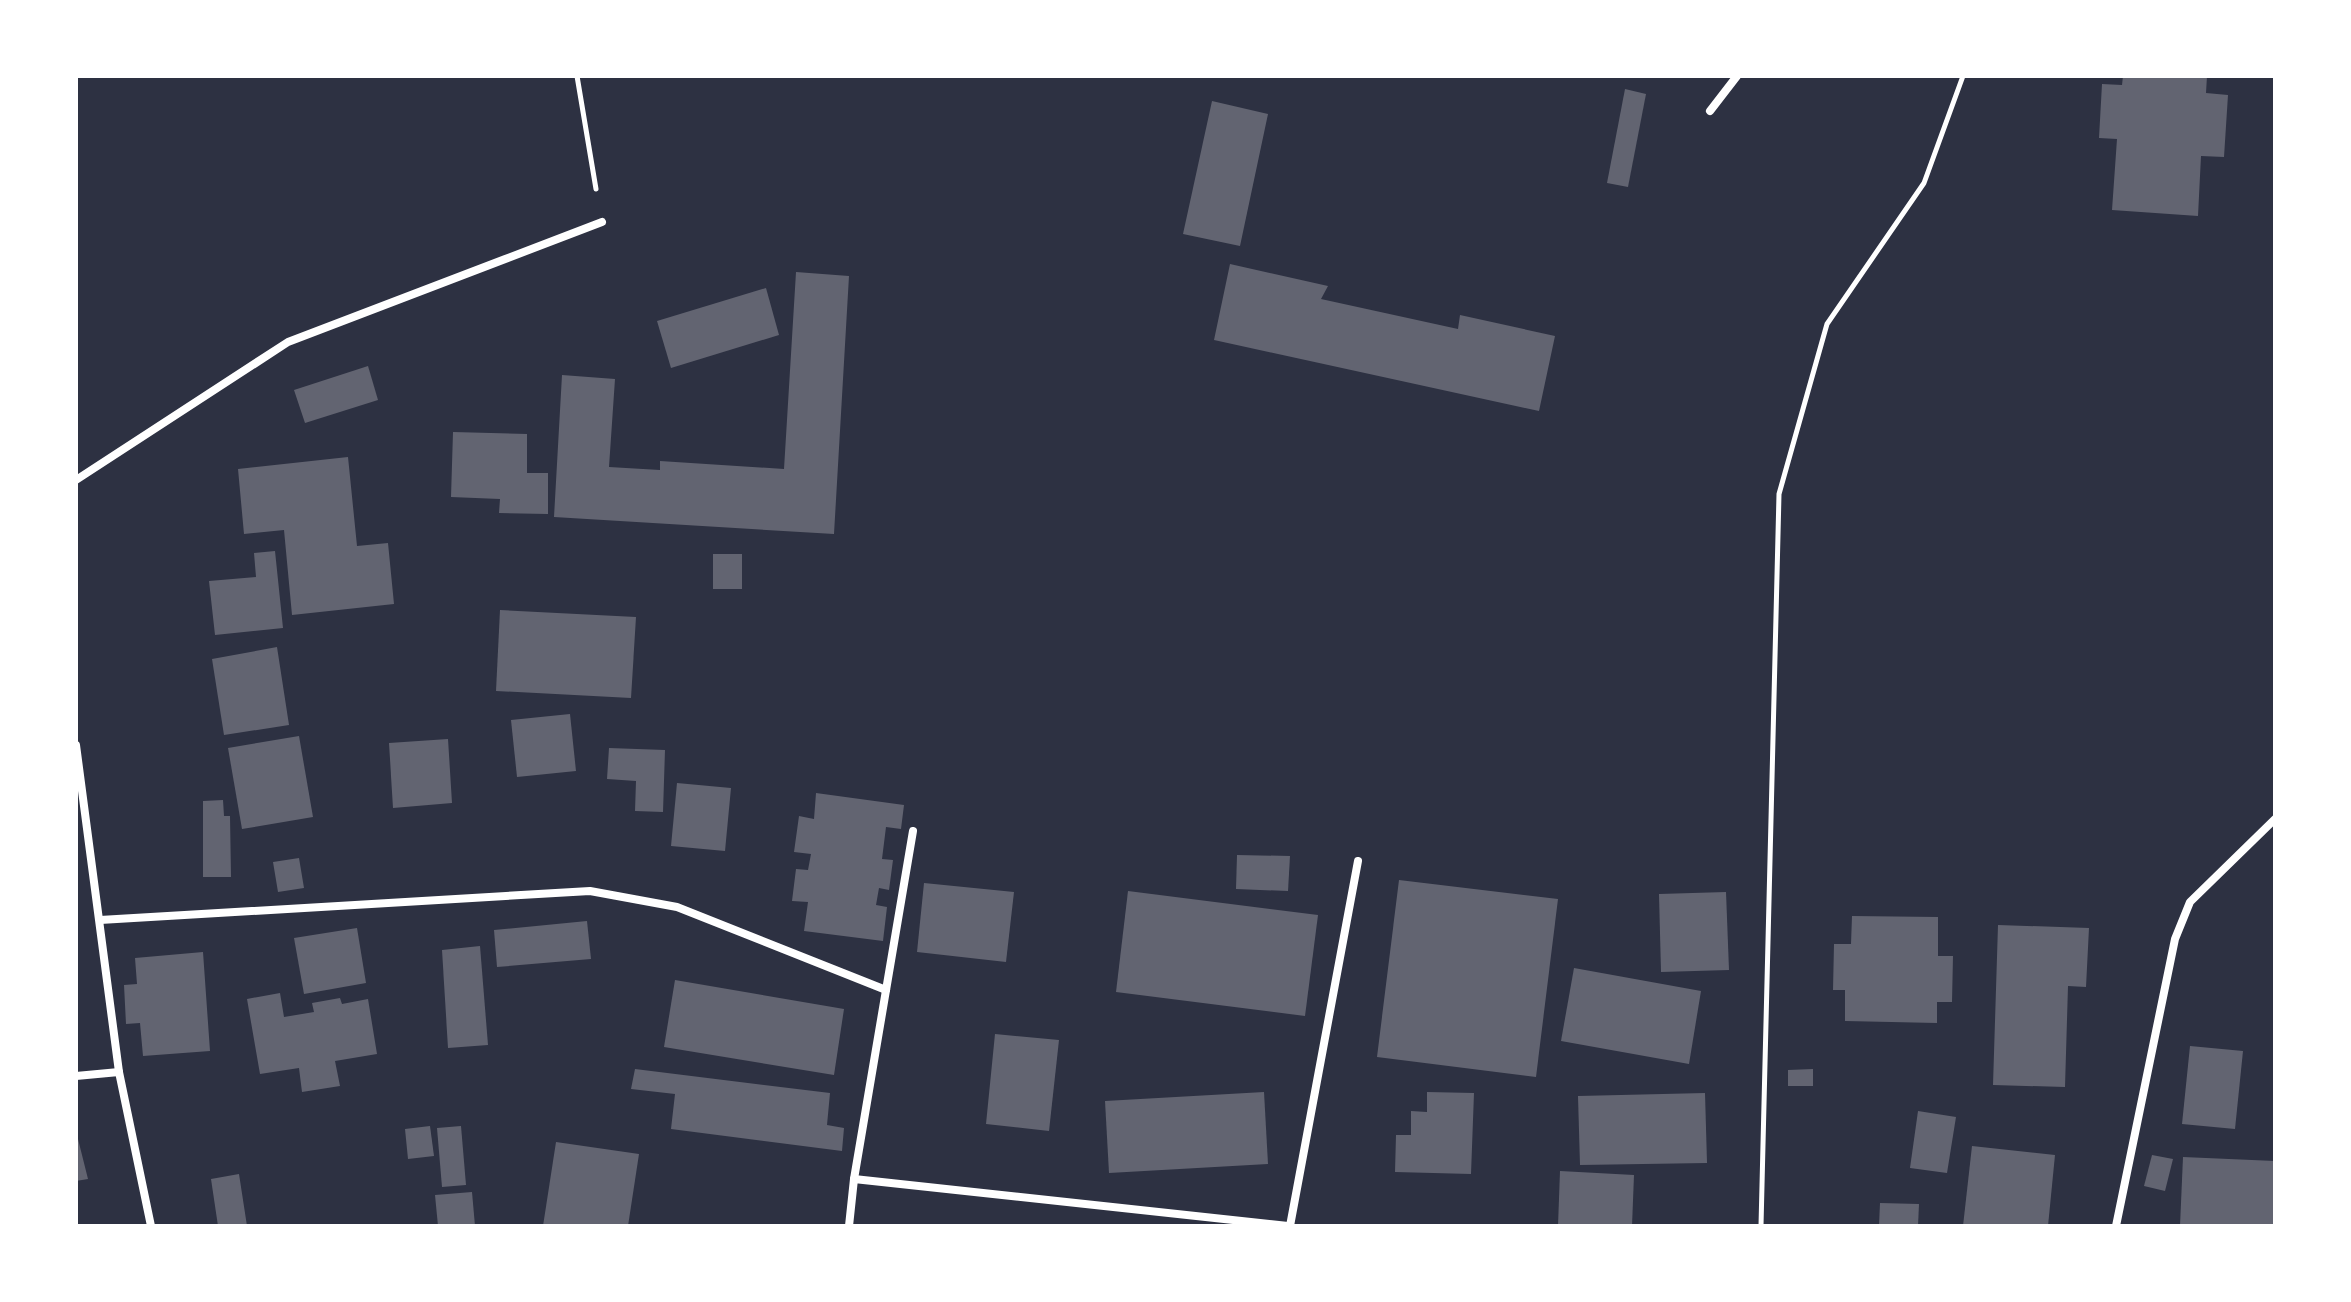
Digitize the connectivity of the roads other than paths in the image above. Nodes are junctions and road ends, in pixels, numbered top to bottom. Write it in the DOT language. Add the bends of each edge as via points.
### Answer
graph roads {
  1 [pos="1737,76"];
  2 [pos="1710,111"];
  3 [pos="602,222"];
  4 [pos="76,480"];
  5 [pos="76,745"];
  6 [pos="2275,819"];
  7 [pos="913,831"];
  8 [pos="1358,861"];
  9 [pos="100,920"];
  10 [pos="886,990"];
  11 [pos="119,1072"];
  12 [pos="76,1076"];
  13 [pos="854,1179"];
  14 [pos="151,1226"];
  15 [pos="849,1226"];
  16 [pos="1289,1226"];
  17 [pos="2116,1226"];
  1 -- 2 [label="street"];
  3 -- 4 [label="street" via="288,342"];
  5 -- 9 [label="street"];
  6 -- 17 [label="street" via="2183,913"];
  7 -- 10 [label="street"];
  8 -- 16 [label="street"];
  9 -- 10 [label="street" via="590,891 677,907"];
  9 -- 11 [label="street"];
  10 -- 13 [label="street"];
  11 -- 12 [label="street"];
  11 -- 14 [label="street"];
  13 -- 15 [label="street"];
  13 -- 16 [label="street"];
}
